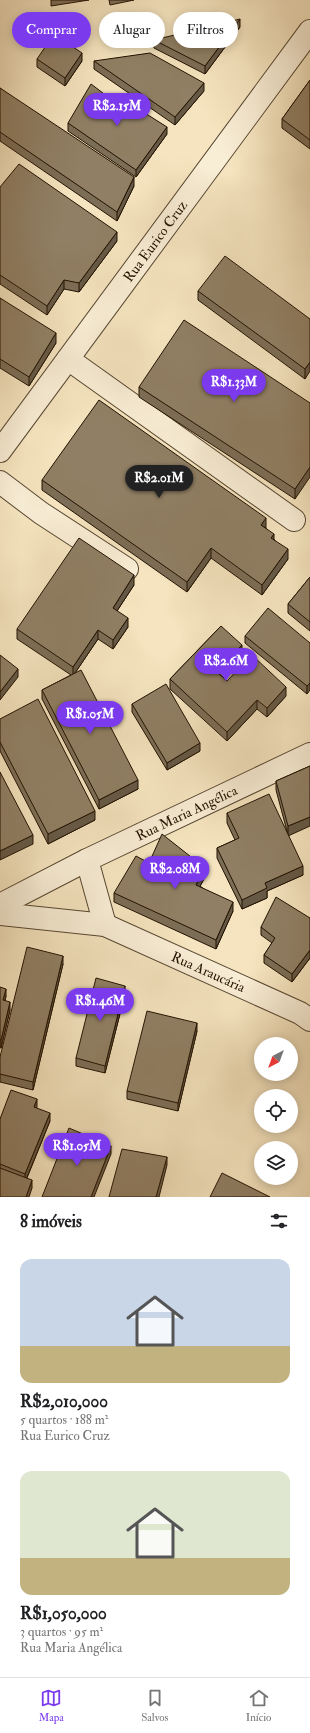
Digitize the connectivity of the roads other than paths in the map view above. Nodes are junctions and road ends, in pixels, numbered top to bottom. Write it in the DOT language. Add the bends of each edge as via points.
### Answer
graph roads {
  1 [pos="310,31"];
  2 [pos="68,359"];
  3 [pos="0,451"];
  4 [pos="0,482"];
  5 [pos="294,520"];
  6 [pos="127,569"];
  7 [pos="310,754"];
  8 [pos="87,860"];
  9 [pos="0,905"];
  10 [pos="0,914"];
  11 [pos="105,925"];
  12 [pos="310,1020"];
  1 -- 2 [label="street, Rua Eurico Cruz"];
  2 -- 3 [label="street, Rua Eurico Cruz"];
  2 -- 5 [label="street"];
  4 -- 6 [label="street" via="40,513"];
  7 -- 8 [label="street, Rua Maria Angélica"];
  8 -- 9 [label="street, Rua Maria Angélica"];
  8 -- 11 [label="street"];
  10 -- 11 [label="street, Rua Araucária"];
  11 -- 12 [label="street, Rua Araucária" via="300,1013"];
}
